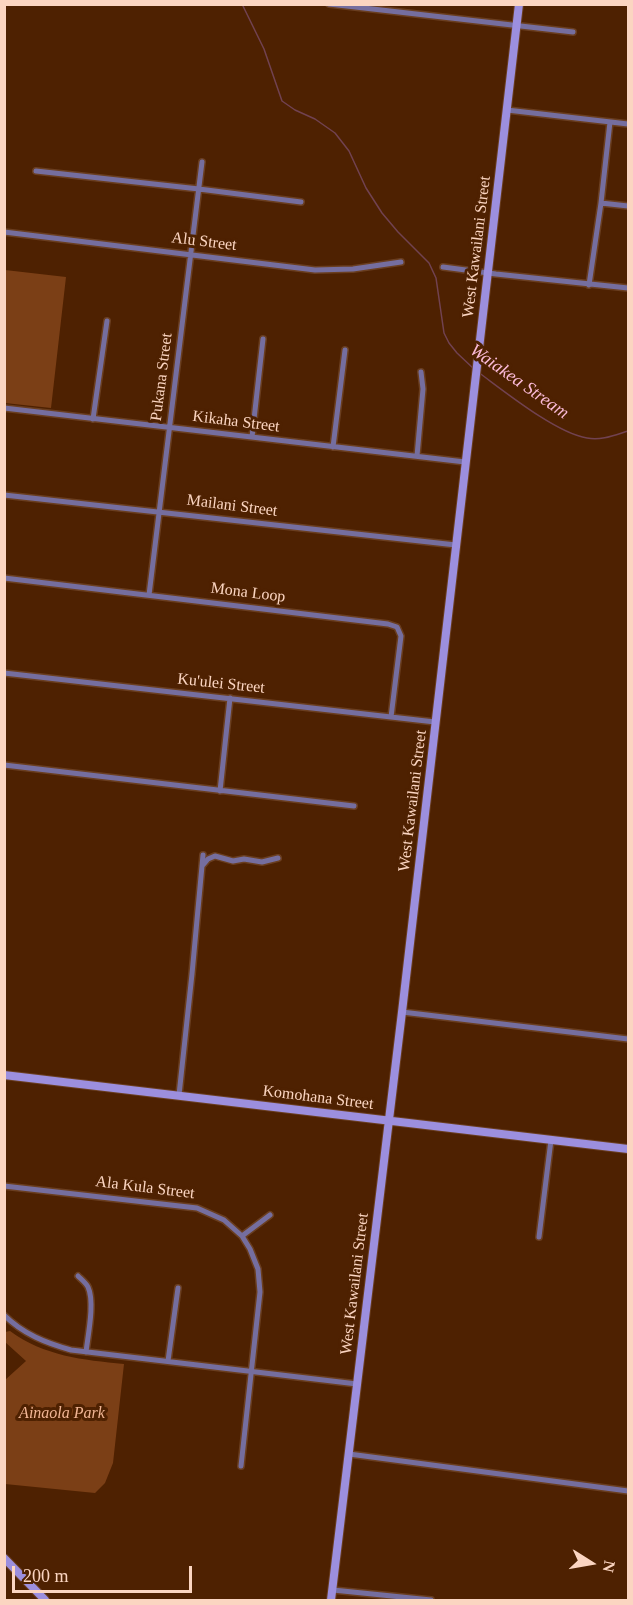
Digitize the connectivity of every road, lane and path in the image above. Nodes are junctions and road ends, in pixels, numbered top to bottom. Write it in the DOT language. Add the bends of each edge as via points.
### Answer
graph roads {
  1 [pos="329,4"];
  2 [pos="519,4"];
  3 [pos="516,25"];
  4 [pos="573,32"];
  5 [pos="507,110"];
  6 [pos="610,122"];
  7 [pos="628,124"];
  8 [pos="202,162"];
  9 [pos="36,171"];
  10 [pos="199,189"];
  11 [pos="301,202"];
  12 [pos="601,203"];
  13 [pos="628,206"];
  14 [pos="4,232"];
  15 [pos="191,253"];
  16 [pos="401,262"];
  17 [pos="443,267"];
  18 [pos="488,273"];
  19 [pos="589,285"];
  20 [pos="628,288"];
  21 [pos="107,321"];
  22 [pos="263,339"];
  23 [pos="345,350"];
  24 [pos="421,372"];
  25 [pos="4,408"];
  26 [pos="93,419"];
  27 [pos="170,428"];
  28 [pos="252,437"];
  29 [pos="333,447"];
  30 [pos="417,456"];
  31 [pos="465,462"];
  32 [pos="4,495"];
  33 [pos="159,511"];
  34 [pos="456,545"];
  35 [pos="4,578"];
  36 [pos="149,594"];
  37 [pos="4,673"];
  38 [pos="230,698"];
  39 [pos="391,717"];
  40 [pos="435,722"];
  41 [pos="4,765"];
  42 [pos="220,791"];
  43 [pos="354,807"];
  44 [pos="203,855"];
  45 [pos="278,858"];
  46 [pos="202,867"];
  47 [pos="402,1012"];
  48 [pos="628,1039"];
  49 [pos="4,1075"];
  50 [pos="179,1095"];
  51 [pos="388,1120"];
  52 [pos="551,1140"];
  53 [pos="628,1149"];
  54 [pos="4,1186"];
  55 [pos="270,1215"];
  56 [pos="242,1236"];
  57 [pos="539,1237"];
  58 [pos="78,1276"];
  59 [pos="178,1288"];
  60 [pos="6,1319"];
  61 [pos="86,1352"];
  62 [pos="168,1361"];
  63 [pos="251,1372"];
  64 [pos="357,1384"];
  65 [pos="349,1454"];
  66 [pos="241,1466"];
  67 [pos="628,1491"];
  68 [pos="4,1558"];
  69 [pos="333,1590"];
  70 [pos="45,1600"];
  71 [pos="331,1600"];
  72 [pos="431,1600"];
  1 -- 3 [label="street"];
  2 -- 3 [label="street, West Kawailani Street"];
  3 -- 4 [label="street"];
  3 -- 5 [label="street, West Kawailani Street"];
  5 -- 6 [label="street"];
  5 -- 18 [label="street, West Kawailani Street"];
  6 -- 7 [label="street"];
  6 -- 12 [label="street"];
  8 -- 10 [label="street, Pukana Street"];
  9 -- 10 [label="street"];
  10 -- 11 [label="street"];
  10 -- 15 [label="street, Pukana Street"];
  12 -- 13 [label="street"];
  12 -- 19 [label="street"];
  14 -- 15 [label="street, Alu Street"];
  15 -- 16 [label="street, Alu Street" via="328,270"];
  15 -- 27 [label="street, Pukana Street"];
  17 -- 18 [label="street"];
  18 -- 19 [label="street"];
  18 -- 31 [label="street, West Kawailani Street"];
  19 -- 20 [label="street"];
  21 -- 26 [label="street"];
  22 -- 28 [label="street"];
  23 -- 29 [label="street"];
  24 -- 30 [label="street"];
  25 -- 26 [label="street, Kikaha Street"];
  26 -- 27 [label="street, Kikaha Street"];
  27 -- 28 [label="street, Kikaha Street"];
  27 -- 33 [label="street, Pukana Street"];
  28 -- 29 [label="street, Kikaha Street"];
  29 -- 30 [label="street, Kikaha Street"];
  30 -- 31 [label="street, Kikaha Street"];
  31 -- 34 [label="street, West Kawailani Street"];
  32 -- 33 [label="street, Mailani Street"];
  33 -- 34 [label="street, Mailani Street"];
  33 -- 36 [label="street, Pukana Street"];
  34 -- 40 [label="street, West Kawailani Street"];
  35 -- 36 [label="street, Mona Loop"];
  36 -- 39 [label="street, Mona Loop" via="397,627 401,636"];
  37 -- 38 [label="street, Ku'ulei Street"];
  38 -- 39 [label="street, Ku'ulei Street"];
  38 -- 42 [label="street"];
  39 -- 40 [label="street, Ku'ulei Street"];
  40 -- 47 [label="street, West Kawailani Street"];
  41 -- 42 [label="street"];
  42 -- 43 [label="street"];
  44 -- 46 [label="street"];
  45 -- 46 [label="street" via="262,862 215,856"];
  46 -- 50 [label="street"];
  47 -- 48 [label="street"];
  47 -- 51 [label="street, West Kawailani Street"];
  49 -- 50 [label="street, Komohana Street"];
  50 -- 51 [label="street, Komohana Street"];
  51 -- 52 [label="street, Komohana Street"];
  51 -- 64 [label="street, West Kawailani Street"];
  52 -- 53 [label="street, Komohana Street"];
  52 -- 57 [label="street"];
  54 -- 56 [label="street, Ala Kula Street" via="197,1208 224,1220"];
  55 -- 56 [label="street"];
  56 -- 63 [label="street, Ala Kula Street" via="258,1269 260,1292"];
  58 -- 61 [label="street" via="88,1287 91,1304"];
  59 -- 62 [label="street"];
  60 -- 61 [label="street" via="48,1343"];
  61 -- 62 [label="street"];
  62 -- 63 [label="street"];
  63 -- 64 [label="street"];
  63 -- 66 [label="street, Ala Kula Street"];
  64 -- 65 [label="street, West Kawailani Street"];
  65 -- 67 [label="street"];
  65 -- 69 [label="street, West Kawailani Street"];
  68 -- 70 [label="street"];
  69 -- 71 [label="street, West Kawailani Street"];
  69 -- 72 [label="street"];
}
